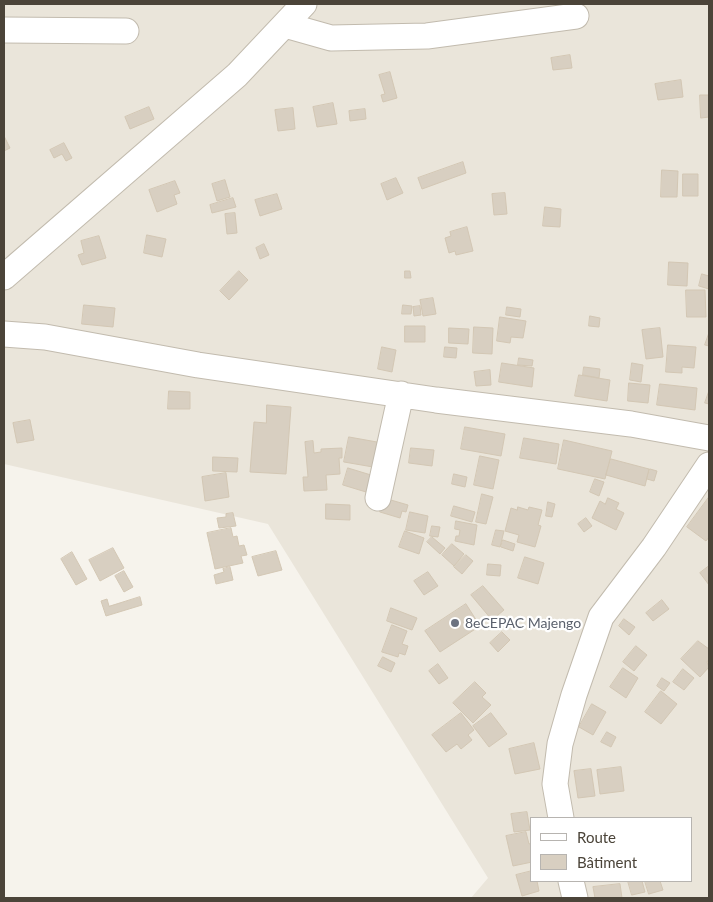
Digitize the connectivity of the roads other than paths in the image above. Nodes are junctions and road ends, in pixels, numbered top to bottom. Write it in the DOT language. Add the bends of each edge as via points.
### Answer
graph roads {
  1 [pos="304,4"];
  2 [pos="576,16"];
  3 [pos="285,25"];
  4 [pos="4,30"];
  5 [pos="126,31"];
  6 [pos="4,278"];
  7 [pos="4,334"];
  8 [pos="401,394"];
  9 [pos="709,438"];
  10 [pos="709,466"];
  11 [pos="378,498"];
  12 [pos="561,817"];
  1 -- 3 [label="street"];
  2 -- 3 [label="street" via="426,36 331,38"];
  3 -- 6 [label="street" via="237,75"];
  4 -- 5 [label="street"];
  7 -- 8 [label="street" via="45,337"];
  8 -- 9 [label="street" via="631,424"];
  8 -- 11 [label="street"];
  10 -- 12 [label="street" via="601,617 560,744 555,784"];
}
